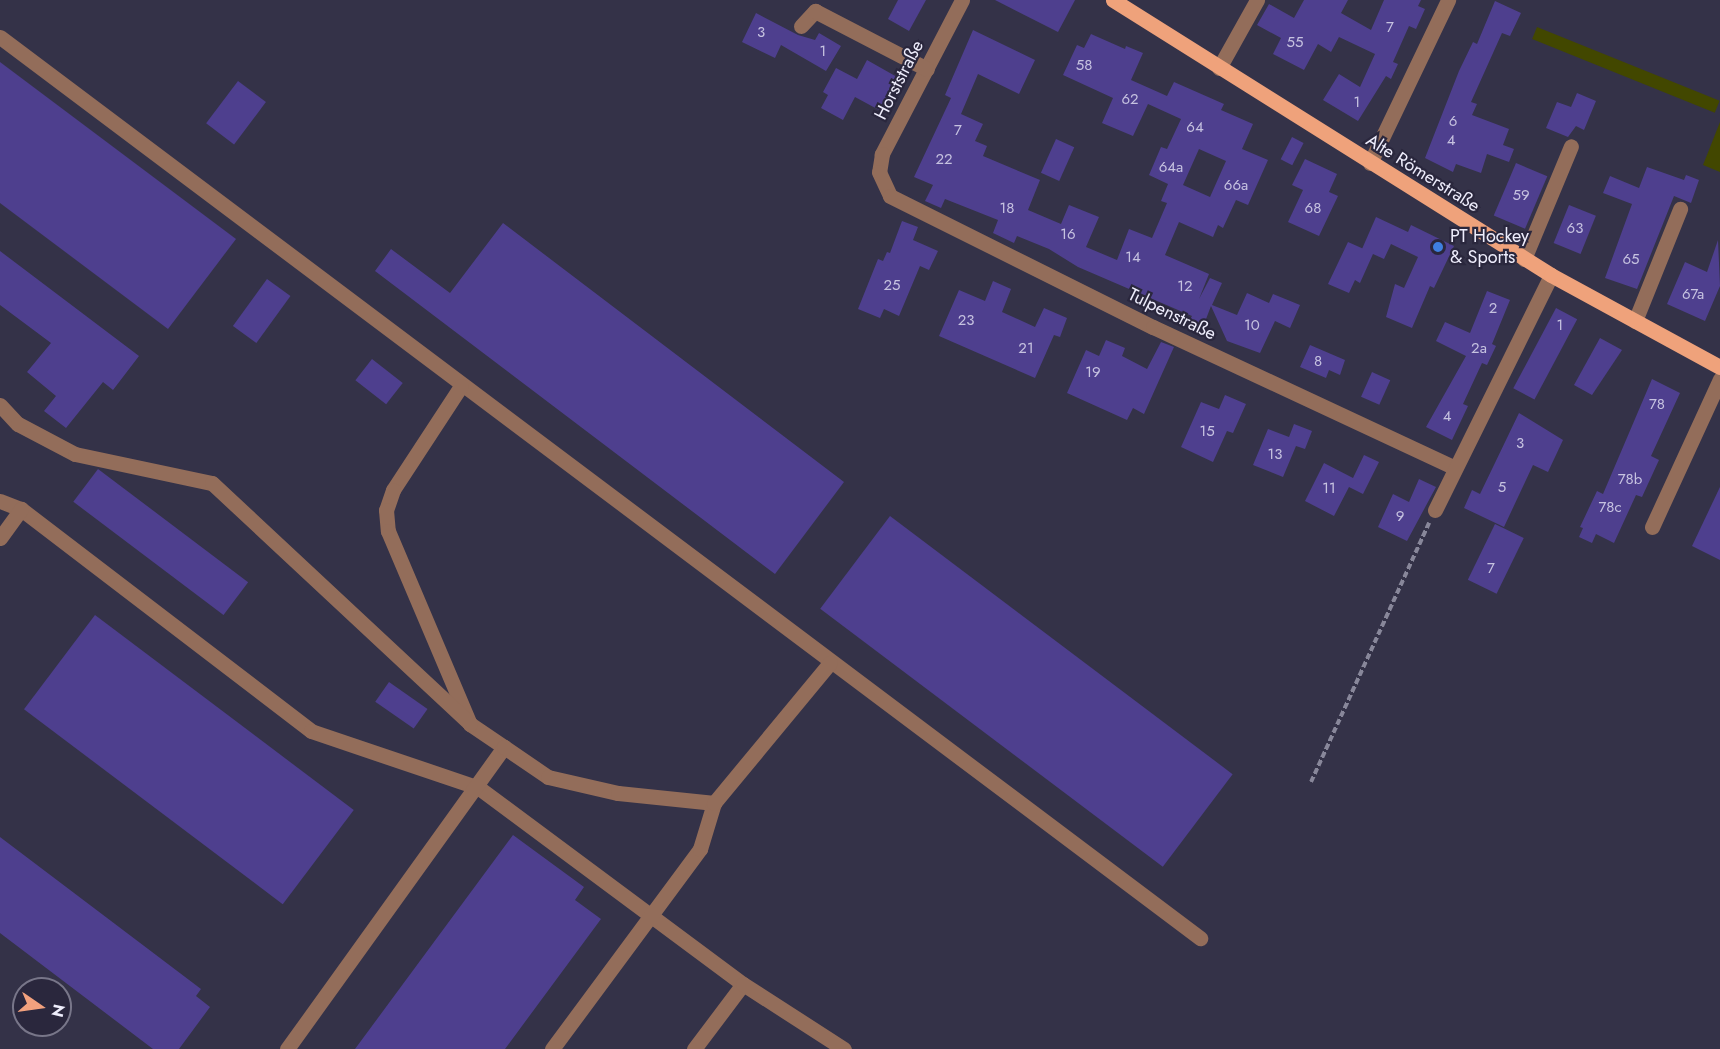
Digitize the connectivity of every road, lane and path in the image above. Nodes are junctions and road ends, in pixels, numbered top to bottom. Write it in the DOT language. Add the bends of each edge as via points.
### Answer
graph roads {
  1 [pos="962,0"];
  2 [pos="1113,0"];
  3 [pos="1257,0"];
  4 [pos="1448,0"];
  5 [pos="801,26"];
  6 [pos="0,37"];
  7 [pos="1219,68"];
  8 [pos="927,69"];
  9 [pos="1570,146"];
  10 [pos="1370,163"];
  11 [pos="880,181"];
  12 [pos="1680,209"];
  13 [pos="1524,259"];
  14 [pos="1551,275"];
  15 [pos="1635,321"];
  16 [pos="1720,367"];
  17 [pos="1720,379"];
  18 [pos="461,386"];
  19 [pos="0,405"];
  20 [pos="1455,468"];
  21 [pos="0,501"];
  22 [pos="21,509"];
  23 [pos="1435,510"];
  24 [pos="1652,527"];
  25 [pos="0,538"];
  26 [pos="830,663"];
  27 [pos="470,724"];
  28 [pos="504,747"];
  29 [pos="1311,782"];
  30 [pos="478,788"];
  31 [pos="714,803"];
  32 [pos="651,915"];
  33 [pos="1200,938"];
  34 [pos="743,984"];
  35 [pos="287,1049"];
  36 [pos="552,1049"];
  37 [pos="694,1049"];
  38 [pos="844,1049"];
  1 -- 8 [label="street, Horststraße"];
  2 -- 7 [label="main road, Alte Römerstraße"];
  3 -- 7 [label="street"];
  4 -- 10 [label="street"];
  5 -- 8 [label="street" via="815,11"];
  6 -- 18 [label="street"];
  7 -- 10 [label="main road, Alte Römerstraße"];
  8 -- 11 [label="street, Horststraße" via="882,154"];
  9 -- 13 [label="street"];
  10 -- 13 [label="main road, Alte Römerstraße"];
  11 -- 20 [label="street, Tulpenstraße" via="898,201 1153,327"];
  12 -- 15 [label="street"];
  13 -- 14 [label="main road, Alte Römerstraße"];
  14 -- 15 [label="main road, Alte Römerstraße"];
  14 -- 20 [label="street"];
  15 -- 16 [label="main road, Alte Römerstraße"];
  17 -- 24 [label="street"];
  18 -- 26 [label="street"];
  18 -- 27 [label="street" via="409,462 386,510 388,531"];
  19 -- 27 [label="street" via="18,424 75,454 212,483"];
  20 -- 23 [label="street"];
  21 -- 22 [label="street"];
  22 -- 25 [label="street"];
  22 -- 30 [label="street" via="311,731"];
  23 -- 29 [label="path"];
  26 -- 31 [label="street"];
  26 -- 33 [label="street"];
  27 -- 28 [label="street"];
  28 -- 30 [label="street"];
  28 -- 31 [label="street" via="548,777 618,793"];
  30 -- 32 [label="street"];
  30 -- 35 [label="street"];
  31 -- 32 [label="street" via="700,849"];
  32 -- 34 [label="street"];
  32 -- 36 [label="street"];
  34 -- 37 [label="street"];
  34 -- 38 [label="street"];
}
